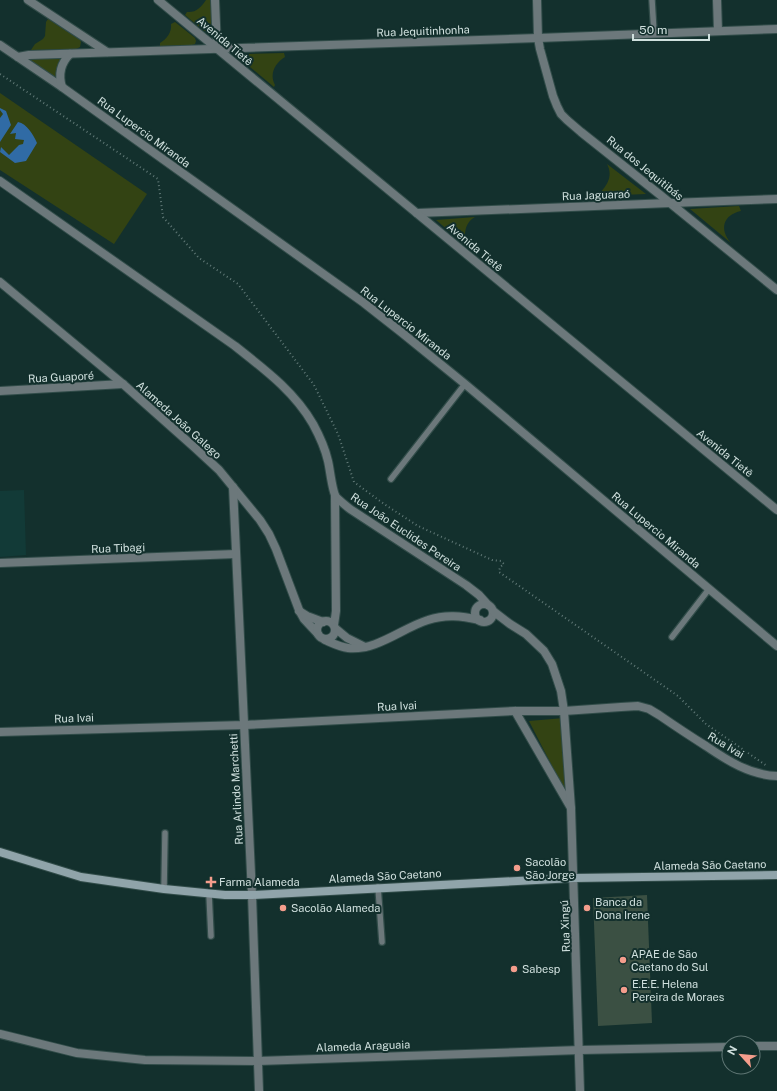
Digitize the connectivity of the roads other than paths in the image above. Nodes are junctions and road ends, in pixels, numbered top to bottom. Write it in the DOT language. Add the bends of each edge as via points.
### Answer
graph roads {
  1 [pos="28,0"];
  2 [pos="158,0"];
  3 [pos="215,0"];
  4 [pos="537,0"];
  5 [pos="652,0"];
  6 [pos="717,0"];
  7 [pos="777,28"];
  8 [pos="718,31"];
  9 [pos="654,33"];
  10 [pos="538,38"];
  11 [pos="0,45"];
  12 [pos="217,49"];
  13 [pos="107,52"];
  14 [pos="70,54"];
  15 [pos="18,57"];
  16 [pos="62,87"];
  17 [pos="0,181"];
  18 [pos="777,199"];
  19 [pos="670,203"];
  20 [pos="417,213"];
  21 [pos="0,282"];
  22 [pos="777,290"];
  23 [pos="123,384"];
  24 [pos="465,384"];
  25 [pos="0,392"];
  26 [pos="392,479"];
  27 [pos="234,487"];
  28 [pos="335,496"];
  29 [pos="777,510"];
  30 [pos="236,554"];
  31 [pos="0,562"];
  32 [pos="466,585"];
  33 [pos="709,589"];
  34 [pos="477,608"];
  35 [pos="490,608"];
  36 [pos="299,610"];
  37 [pos="461,616"];
  38 [pos="484,620"];
  39 [pos="330,624"];
  40 [pos="510,624"];
  41 [pos="318,634"];
  42 [pos="672,637"];
  43 [pos="325,640"];
  44 [pos="777,646"];
  45 [pos="365,647"];
  46 [pos="515,711"];
  47 [pos="564,711"];
  48 [pos="244,725"];
  49 [pos="0,732"];
  50 [pos="776,776"];
  51 [pos="571,808"];
  52 [pos="165,833"];
  53 [pos="0,852"];
  54 [pos="777,875"];
  55 [pos="574,878"];
  56 [pos="378,887"];
  57 [pos="164,890"];
  58 [pos="208,894"];
  59 [pos="252,895"];
  60 [pos="211,936"];
  61 [pos="382,942"];
  62 [pos="0,1034"];
  63 [pos="761,1046"];
  64 [pos="777,1046"];
  65 [pos="721,1047"];
  66 [pos="580,1050"];
  67 [pos="258,1061"];
  68 [pos="259,1091"];
  69 [pos="580,1091"];
  1 -- 13 [label="street"];
  2 -- 12 [label="street, Avenida Tietê"];
  3 -- 12 [label="street"];
  4 -- 10 [label="street, Rua dos Jequitibás"];
  5 -- 9 [label="lane"];
  6 -- 8 [label="street"];
  7 -- 8 [label="street, Rua Jequitinhonha"];
  8 -- 9 [label="street, Rua Jequitinhonha"];
  9 -- 10 [label="street, Rua Jequitinhonha"];
  10 -- 12 [label="street, Rua Jequitinhonha"];
  10 -- 19 [label="street, Rua dos Jequitibás" via="553,96 561,114"];
  11 -- 15 [label="street, Rua Lupercio Miranda"];
  12 -- 13 [label="street, Rua Jequitinhonha"];
  12 -- 20 [label="street, Avenida Tietê"];
  13 -- 14 [label="street, Rua Jequitinhonha"];
  14 -- 15 [label="street, Rua Jequitinhonha" via="29,54"];
  14 -- 16 [label="street" via="61,69"];
  15 -- 16 [label="street, Rua Lupercio Miranda"];
  16 -- 24 [label="street, Rua Lupercio Miranda" via="364,303"];
  17 -- 28 [label="street" via="235,346 280,383 313,424 322,442"];
  18 -- 19 [label="street, Rua Jaguaraó"];
  19 -- 20 [label="street, Rua Jaguaraó"];
  19 -- 22 [label="street, Rua dos Jequitibás"];
  20 -- 29 [label="street, Avenida Tietê"];
  21 -- 23 [label="street, Alameda João Galego"];
  23 -- 25 [label="street, Rua Guaporé"];
  23 -- 27 [label="street, Alameda João Galego" via="219,470"];
  24 -- 26 [label="lane"];
  24 -- 33 [label="street, Rua Lupercio Miranda"];
  27 -- 30 [label="street, Rua Arlindo Marchetti"];
  27 -- 36 [label="street, Alameda João Galego" via="269,534"];
  28 -- 32 [label="street, Rua João Euclides Pereira" via="350,509"];
  28 -- 39 [label="street" via="336,606"];
  30 -- 31 [label="street, Rua Tibagi"];
  30 -- 48 [label="street, Rua Arlindo Marchetti"];
  32 -- 34 [label="street, Rua João Euclides Pereira"];
  32 -- 35 [label="street, Rua João Euclides Pereira"];
  33 -- 42 [label="lane"];
  33 -- 44 [label="street, Rua Lupercio Miranda"];
  34 -- 35 [label="street, Alameda João Galego" via="482,604"];
  34 -- 37 [label="street, Alameda João Galego"];
  34 -- 38 [label="street" via="476,615"];
  35 -- 38 [label="street" via="492,616"];
  35 -- 40 [label="street, Alameda João Galego"];
  36 -- 39 [label="street" via="307,616"];
  36 -- 41 [label="street, Alameda João Galego"];
  37 -- 38 [label="street, Alameda João Galego"];
  37 -- 45 [label="street, Alameda João Galego" via="427,620 384,641"];
  38 -- 40 [label="street, Alameda João Galego"];
  39 -- 41 [label="street" via="319,625"];
  39 -- 43 [label="street" via="336,631 334,636"];
  39 -- 45 [label="street" via="347,638"];
  40 -- 47 [label="street, Alameda João Galego" via="526,634 544,651 552,664 561,691"];
  41 -- 43 [label="street, Alameda João Galego"];
  43 -- 45 [label="street, Alameda João Galego" via="341,647"];
  46 -- 47 [label="street, Rua Ivai"];
  46 -- 48 [label="street, Rua Ivai"];
  46 -- 51 [label="street, Rua Xingú"];
  47 -- 50 [label="street, Rua Ivai" via="638,706 649,710 729,761 748,770"];
  47 -- 51 [label="street, Rua Xingú"];
  48 -- 49 [label="street, Rua Ivai"];
  48 -- 59 [label="street, Rua Arlindo Marchetti"];
  51 -- 55 [label="street, Rua Xingú"];
  52 -- 57 [label="lane"];
  53 -- 57 [label="main road, Alameda São Caetano" via="80,877"];
  54 -- 55 [label="main road, Alameda São Caetano"];
  55 -- 56 [label="main road, Alameda São Caetano"];
  55 -- 66 [label="street, Rua Xingú"];
  56 -- 59 [label="main road, Alameda São Caetano"];
  56 -- 61 [label="lane"];
  57 -- 58 [label="main road, Alameda São Caetano"];
  58 -- 59 [label="main road, Alameda São Caetano"];
  58 -- 60 [label="lane"];
  59 -- 67 [label="street, Rua Arlindo Marchetti"];
  62 -- 67 [label="street, Alameda Araguaia" via="85,1054 145,1060"];
  63 -- 64 [label="street"];
  65 -- 66 [label="street, Alameda Araguaia"];
  66 -- 67 [label="street, Alameda Araguaia"];
  66 -- 69 [label="street, Rua Xingú"];
  67 -- 68 [label="street, Rua Arlindo Marchetti"];
}
